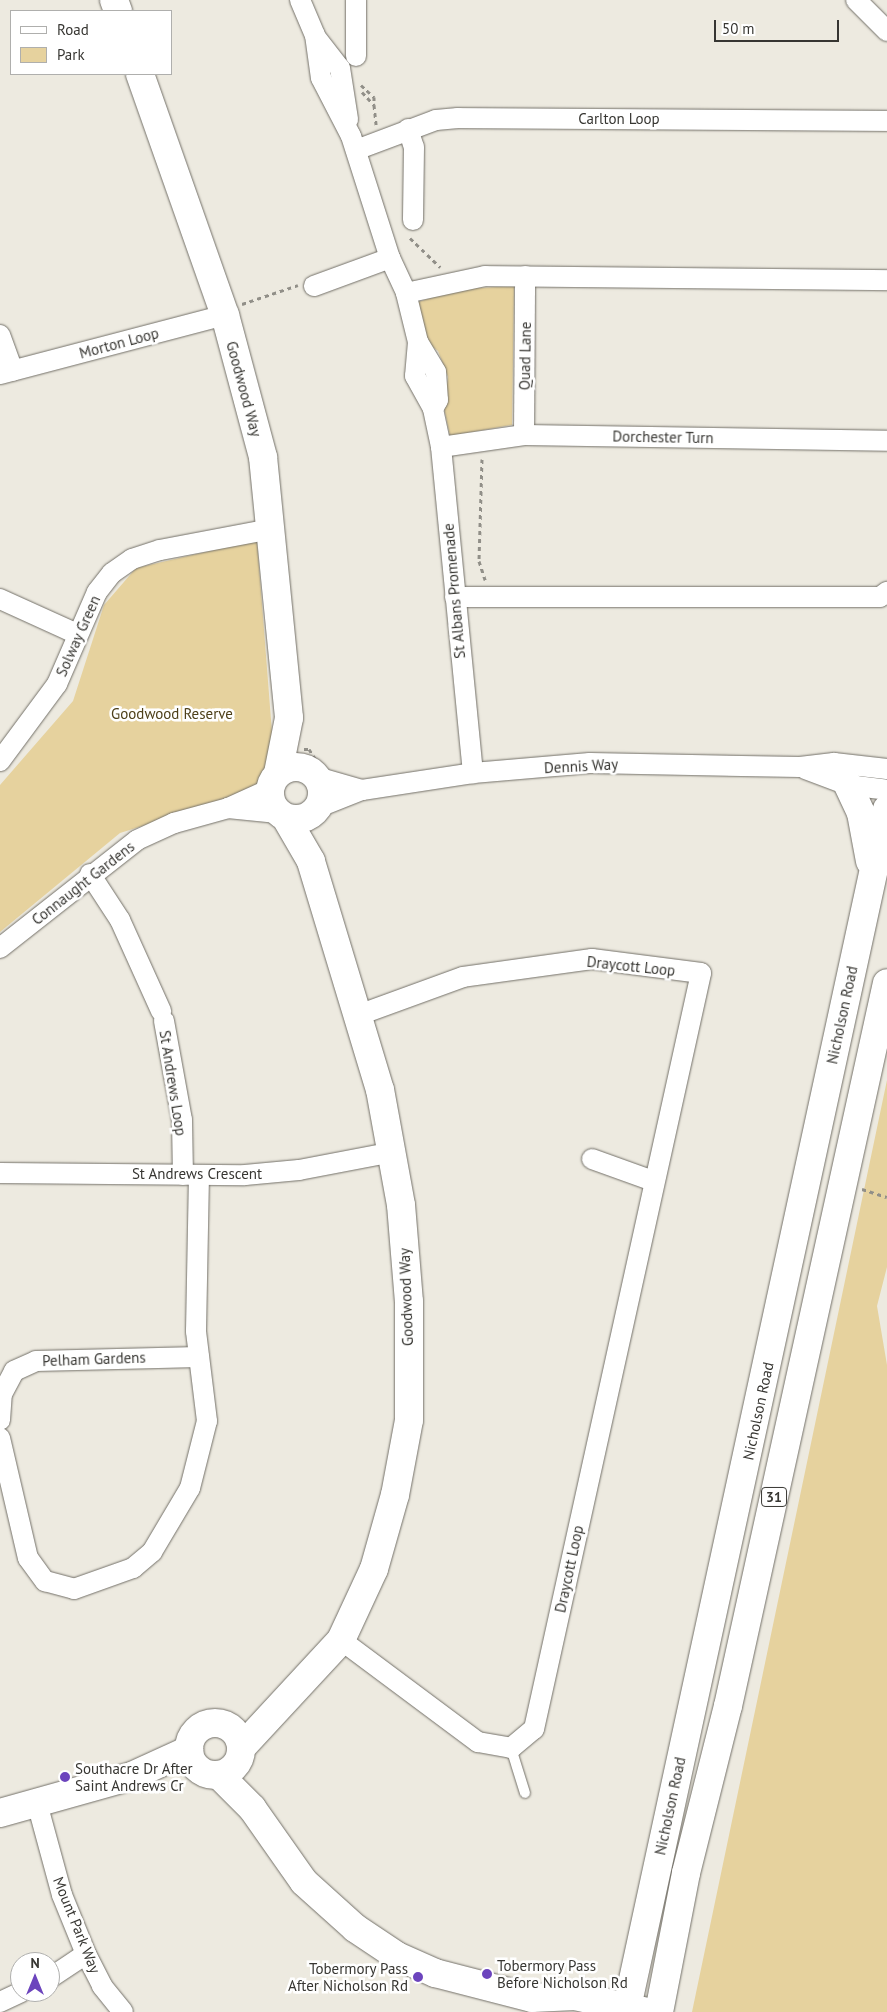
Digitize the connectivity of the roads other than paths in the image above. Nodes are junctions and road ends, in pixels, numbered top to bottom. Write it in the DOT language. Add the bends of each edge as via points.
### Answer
graph roads {
  1 [pos="300,0"];
  2 [pos="356,0"];
  3 [pos="856,0"];
  4 [pos="887,31"];
  5 [pos="356,56"];
  6 [pos="140,75"];
  7 [pos="887,121"];
  8 [pos="408,129"];
  9 [pos="353,143"];
  10 [pos="413,220"];
  11 [pos="390,258"];
  12 [pos="526,276"];
  13 [pos="887,280"];
  14 [pos="314,286"];
  15 [pos="406,293"];
  16 [pos="224,312"];
  17 [pos="0,335"];
  18 [pos="6,372"];
  19 [pos="524,435"];
  20 [pos="887,441"];
  21 [pos="441,447"];
  22 [pos="271,530"];
  23 [pos="887,592"];
  24 [pos="454,597"];
  25 [pos="0,599"];
  26 [pos="77,634"];
  27 [pos="289,718"];
  28 [pos="0,761"];
  29 [pos="312,766"];
  30 [pos="800,767"];
  31 [pos="887,769"];
  32 [pos="473,773"];
  33 [pos="848,785"];
  34 [pos="362,790"];
  35 [pos="887,790"];
  36 [pos="278,798"];
  37 [pos="887,810"];
  38 [pos="316,811"];
  39 [pos="310,861"];
  40 [pos="90,874"];
  41 [pos="872,875"];
  42 [pos="0,948"];
  43 [pos="887,983"];
  44 [pos="356,1016"];
  45 [pos="392,1152"];
  46 [pos="592,1159"];
  47 [pos="0,1173"];
  48 [pos="191,1175"];
  49 [pos="653,1181"];
  50 [pos="199,1357"];
  51 [pos="0,1420"];
  52 [pos="0,1438"];
  53 [pos="341,1640"];
  54 [pos="276,1706"];
  55 [pos="223,1724"];
  56 [pos="511,1748"];
  57 [pos="241,1752"];
  58 [pos="202,1765"];
  59 [pos="525,1792"];
  60 [pos="37,1803"];
  61 [pos="252,1808"];
  62 [pos="0,1813"];
  63 [pos="86,1954"];
  64 [pos="60,1971"];
  65 [pos="532,1998"];
  66 [pos="634,2011"];
  67 [pos="123,2012"];
  68 [pos="556,2012"];
  69 [pos="659,2012"];
  1 -- 9 [label="street, St Albans Promenade" via="314,35 340,68"];
  2 -- 5 [label="street"];
  3 -- 4 [label="street"];
  6 -- 16 [label="street, Goodwood Way"];
  7 -- 8 [label="street, Carlton Loop" via="458,118"];
  8 -- 9 [label="street, Carlton Loop" via="377,141"];
  8 -- 10 [label="street" via="414,147"];
  9 -- 11 [label="street, St Albans Promenade"];
  11 -- 14 [label="street"];
  11 -- 15 [label="street, St Albans Promenade"];
  12 -- 13 [label="street"];
  12 -- 15 [label="street" via="466,279"];
  12 -- 19 [label="street, Quad Lane"];
  15 -- 21 [label="street, St Albans Promenade" via="418,342 415,376 433,410"];
  16 -- 18 [label="street, Morton Loop"];
  16 -- 22 [label="street, Goodwood Way" via="263,457"];
  17 -- 18 [label="street, Morton Loop"];
  19 -- 20 [label="street, Dorchester Turn"];
  19 -- 21 [label="street, Dorchester Turn"];
  21 -- 24 [label="street, St Albans Promenade"];
  22 -- 26 [label="street, Solway Green" via="160,550 132,559 112,573 97,592"];
  22 -- 27 [label="street, Goodwood Way"];
  23 -- 24 [label="street" via="880,597"];
  24 -- 32 [label="street, St Albans Promenade"];
  25 -- 26 [label="street"];
  26 -- 28 [label="street, Solway Green" via="57,684"];
  27 -- 29 [label="street, Goodwood Way"];
  27 -- 36 [label="street, Goodwood Way"];
  29 -- 34 [label="street, Dennis Way"];
  29 -- 36 [label="street" via="299,767"];
  29 -- 38 [label="street, Goodwood Way" via="323,790"];
  30 -- 31 [label="street, Dennis Way" via="834,763"];
  30 -- 32 [label="street, Dennis Way" via="590,763"];
  30 -- 33 [label="street, Dennis Way"];
  32 -- 34 [label="street, Dennis Way"];
  33 -- 35 [label="street, Dennis Way"];
  33 -- 41 [label="street" via="861,813"];
  34 -- 38 [label="street, Dennis Way"];
  36 -- 38 [label="street" via="300,820"];
  36 -- 39 [label="street, Goodwood Way"];
  36 -- 40 [label="street, Connaught Gardens" via="174,823 138,840"];
  37 -- 41 [label="street, Nicholson Road / 31"];
  38 -- 39 [label="street, Goodwood Way"];
  39 -- 44 [label="street, Goodwood Way"];
  40 -- 42 [label="street, Connaught Gardens"];
  40 -- 48 [label="street, St Andrews Loop" via="120,920 162,1016"];
  41 -- 66 [label="street, Nicholson Road / 31"];
  43 -- 69 [label="street, Nicholson Road / 31" via="728,1706 686,1873"];
  44 -- 45 [label="street, Goodwood Way" via="380,1090"];
  44 -- 49 [label="street, Draycott Loop" via="463,977 592,959 701,973"];
  45 -- 48 [label="street, St Andrews Crescent" via="299,1170"];
  45 -- 53 [label="street, Goodwood Way" via="402,1205 409,1302 409,1420 395,1495 374,1569"];
  46 -- 49 [label="street"];
  47 -- 48 [label="street, St Andrews Crescent"];
  48 -- 50 [label="street"];
  49 -- 56 [label="street, Draycott Loop" via="534,1728"];
  50 -- 51 [label="street, Pelham Gardens" via="36,1361 14,1371 2,1394"];
  50 -- 52 [label="street" via="207,1421 190,1488 152,1552 133,1568 74,1589 45,1582 28,1558"];
  53 -- 54 [label="street, Goodwood Way" via="300,1686"];
  53 -- 56 [label="street" via="478,1742"];
  54 -- 55 [label="street, Goodwood Way"];
  54 -- 57 [label="street, Goodwood Way"];
  55 -- 57 [label="street" via="238,1736"];
  55 -- 58 [label="street" via="199,1728"];
  56 -- 59 [label="lane"];
  57 -- 58 [label="street" via="232,1768"];
  57 -- 61 [label="street"];
  58 -- 60 [label="street" via="132,1776"];
  58 -- 61 [label="street"];
  60 -- 62 [label="street"];
  60 -- 63 [label="street, Mount Park Way" via="62,1895"];
  61 -- 65 [label="street" via="304,1882 374,1942 435,1973"];
  63 -- 64 [label="street"];
  63 -- 67 [label="street, Mount Park Way" via="102,1986"];
  65 -- 66 [label="street" via="575,1996"];
  65 -- 68 [label="street"];
}
